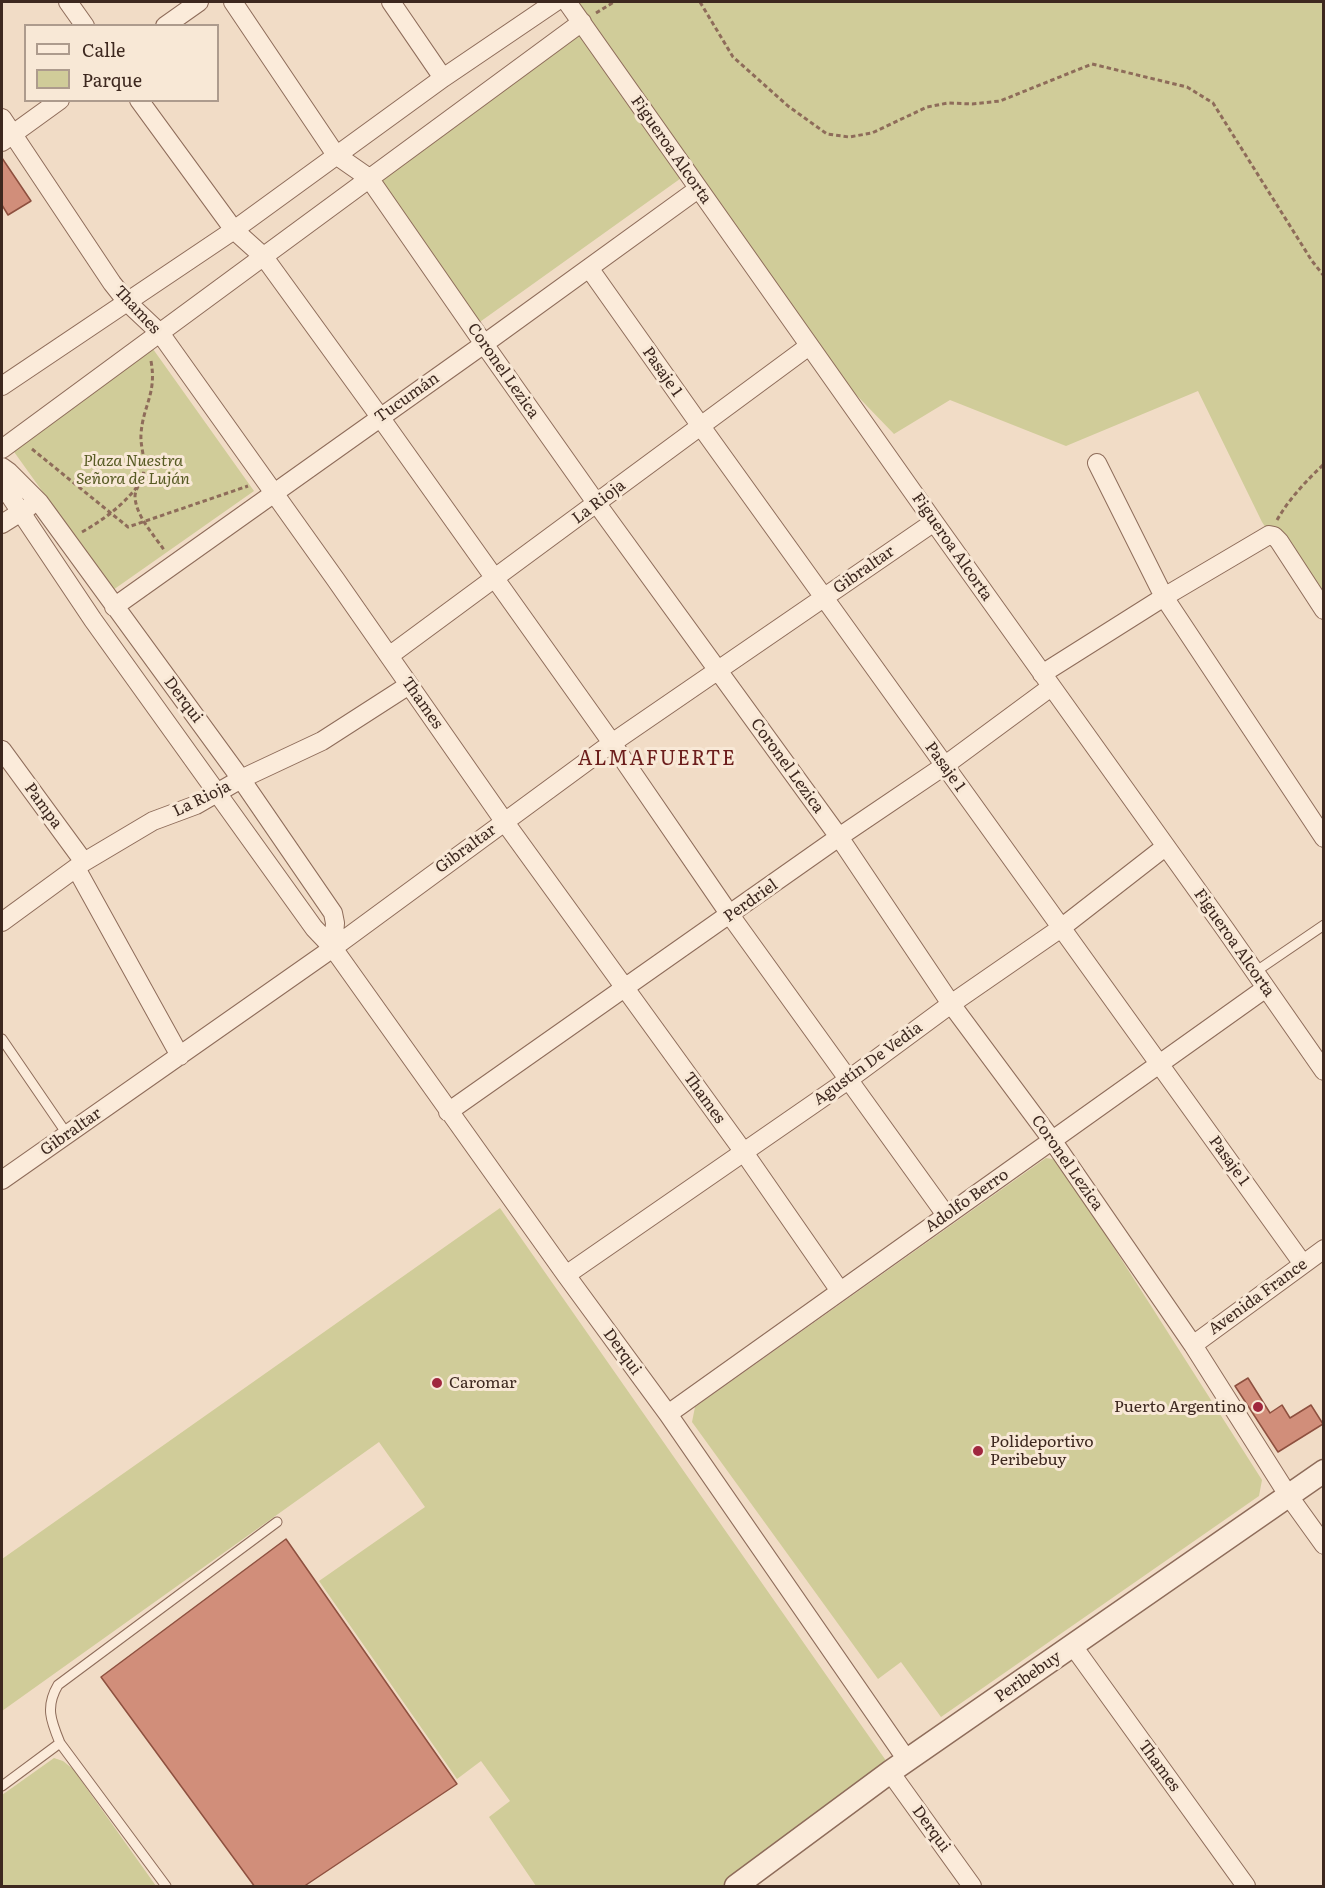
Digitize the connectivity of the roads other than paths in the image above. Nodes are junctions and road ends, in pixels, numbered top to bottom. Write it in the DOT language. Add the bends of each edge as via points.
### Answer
graph roads {
  1 [pos="68,2"];
  2 [pos="199,2"];
  3 [pos="233,2"];
  4 [pos="390,2"];
  5 [pos="555,2"];
  6 [pos="567,2"];
  7 [pos="582,22"];
  8 [pos="84,24"];
  9 [pos="168,24"];
  10 [pos="443,78"];
  11 [pos="57,102"];
  12 [pos="140,102"];
  13 [pos="2,118"];
  14 [pos="7,137"];
  15 [pos="336,155"];
  16 [pos="369,178"];
  17 [pos="698,189"];
  18 [pos="234,231"];
  19 [pos="264,257"];
  20 [pos="589,268"];
  21 [pos="127,302"];
  22 [pos="154,337"];
  23 [pos="484,344"];
  24 [pos="809,346"];
  25 [pos="2,386"];
  26 [pos="380,417"];
  27 [pos="700,425"];
  28 [pos="2,449"];
  29 [pos="1096,463"];
  30 [pos="2,467"];
  31 [pos="2,484"];
  32 [pos="268,486"];
  33 [pos="39,502"];
  34 [pos="597,504"];
  35 [pos="19,512"];
  36 [pos="934,522"];
  37 [pos="2,524"];
  38 [pos="495,579"];
  39 [pos="1164,597"];
  40 [pos="825,598"];
  41 [pos="114,607"];
  42 [pos="1323,610"];
  43 [pos="389,656"];
  44 [pos="717,670"];
  45 [pos="1047,680"];
  46 [pos="409,685"];
  47 [pos="612,743"];
  48 [pos="2,750"];
  49 [pos="944,766"];
  50 [pos="241,778"];
  51 [pos="218,793"];
  52 [pos="504,821"];
  53 [pos="839,837"];
  54 [pos="1323,838"];
  55 [pos="1165,847"];
  56 [pos="80,865"];
  57 [pos="730,915"];
  58 [pos="2,922"];
  59 [pos="1323,925"];
  60 [pos="1061,928"];
  61 [pos="333,948"];
  62 [pos="1255,972"];
  63 [pos="1266,988"];
  64 [pos="625,989"];
  65 [pos="951,1004"];
  66 [pos="2,1039"];
  67 [pos="180,1056"];
  68 [pos="1158,1064"];
  69 [pos="1323,1071"];
  70 [pos="848,1080"];
  71 [pos="448,1112"];
  72 [pos="67,1134"];
  73 [pos="1052,1140"];
  74 [pos="743,1151"];
  75 [pos="2,1180"];
  76 [pos="946,1215"];
  77 [pos="1323,1249"];
  78 [pos="1303,1264"];
  79 [pos="566,1275"];
  80 [pos="840,1291"];
  81 [pos="1192,1345"];
  82 [pos="668,1414"];
  83 [pos="1323,1471"];
  84 [pos="1288,1495"];
  85 [pos="277,1522"];
  86 [pos="1323,1545"];
  87 [pos="1073,1646"];
  88 [pos="60,1743"];
  89 [pos="899,1766"];
  90 [pos="2,1786"];
  91 [pos="166,1887"];
  92 [pos="736,1887"];
  93 [pos="972,1887"];
  94 [pos="1246,1887"];
  1 -- 8 [label="street"];
  2 -- 9 [label="street"];
  3 -- 15 [label="street, Coronel Lezica"];
  4 -- 10 [label="street"];
  5 -- 10 [label="street"];
  6 -- 7 [label="street, Figueroa Alcorta"];
  7 -- 16 [label="street"];
  7 -- 17 [label="street, Figueroa Alcorta"];
  10 -- 15 [label="street"];
  11 -- 14 [label="street"];
  12 -- 18 [label="street"];
  13 -- 14 [label="street, Thames"];
  14 -- 21 [label="street, Thames"];
  15 -- 16 [label="street, Coronel Lezica"];
  15 -- 18 [label="street"];
  16 -- 19 [label="street"];
  16 -- 23 [label="street, Coronel Lezica"];
  17 -- 20 [label="street, Tucumán"];
  17 -- 24 [label="street, Figueroa Alcorta"];
  18 -- 19 [label="street"];
  18 -- 21 [label="street"];
  19 -- 22 [label="street"];
  19 -- 26 [label="street"];
  20 -- 23 [label="street, Tucumán"];
  20 -- 27 [label="street, Pasaje 1"];
  21 -- 22 [label="street, Thames"];
  21 -- 25 [label="street"];
  22 -- 28 [label="street"];
  22 -- 32 [label="street, Thames"];
  23 -- 26 [label="street, Tucumán"];
  23 -- 34 [label="street, Coronel Lezica"];
  24 -- 27 [label="street, La Rioja"];
  24 -- 36 [label="street, Figueroa Alcorta"];
  26 -- 32 [label="street, Tucumán"];
  26 -- 38 [label="street"];
  27 -- 34 [label="street, La Rioja"];
  27 -- 40 [label="street, Pasaje 1"];
  29 -- 39 [label="street"];
  30 -- 33 [label="street, Derqui"];
  31 -- 35 [label="street, Derqui"];
  32 -- 41 [label="street, Tucumán"];
  32 -- 43 [label="street, Thames"];
  33 -- 35 [label="street"];
  33 -- 41 [label="street, Derqui"];
  34 -- 38 [label="street, La Rioja"];
  34 -- 44 [label="street, Coronel Lezica"];
  35 -- 37 [label="street"];
  35 -- 51 [label="street, Derqui"];
  36 -- 40 [label="street, Gibraltar"];
  36 -- 45 [label="street, Figueroa Alcorta"];
  38 -- 43 [label="street, La Rioja"];
  38 -- 47 [label="street"];
  39 -- 42 [label="street, Perdriel" via="1274,536"];
  39 -- 45 [label="street, Perdriel"];
  39 -- 54 [label="street"];
  40 -- 44 [label="street, Gibraltar"];
  40 -- 49 [label="street, Pasaje 1"];
  41 -- 50 [label="street, Derqui"];
  43 -- 46 [label="street, Thames"];
  44 -- 47 [label="street, Gibraltar"];
  44 -- 53 [label="street, Coronel Lezica"];
  45 -- 49 [label="street, Perdriel"];
  45 -- 55 [label="street, Figueroa Alcorta"];
  46 -- 50 [label="street, La Rioja" via="322,741"];
  46 -- 52 [label="street, Thames"];
  47 -- 52 [label="street, Gibraltar"];
  47 -- 57 [label="street"];
  48 -- 56 [label="street, Pampa"];
  49 -- 53 [label="street, Perdriel"];
  49 -- 60 [label="street, Pasaje 1"];
  50 -- 51 [label="street, La Rioja"];
  50 -- 61 [label="street, Derqui" via="333,913"];
  51 -- 56 [label="street, La Rioja" via="153,821"];
  51 -- 61 [label="street, Derqui"];
  52 -- 61 [label="street, Gibraltar"];
  52 -- 64 [label="street, Thames"];
  53 -- 57 [label="street, Perdriel"];
  53 -- 65 [label="street, Coronel Lezica"];
  55 -- 60 [label="street, Agustín De Vedia"];
  55 -- 62 [label="street, Figueroa Alcorta"];
  56 -- 58 [label="street, La Rioja"];
  56 -- 67 [label="street, Pampa"];
  57 -- 64 [label="street, Perdriel"];
  57 -- 70 [label="street"];
  59 -- 62 [label="lane"];
  60 -- 65 [label="street, Agustín De Vedia"];
  60 -- 68 [label="street, Pasaje 1"];
  61 -- 67 [label="street, Gibraltar"];
  61 -- 71 [label="street, Derqui"];
  62 -- 63 [label="street, Figueroa Alcorta"];
  63 -- 68 [label="street, Adolfo Berro"];
  63 -- 69 [label="street, Figueroa Alcorta"];
  64 -- 71 [label="street, Perdriel"];
  64 -- 74 [label="street, Thames"];
  65 -- 70 [label="street, Agustín De Vedia"];
  65 -- 73 [label="street, Coronel Lezica"];
  66 -- 72 [label="lane"];
  67 -- 72 [label="street, Gibraltar"];
  68 -- 73 [label="street, Adolfo Berro"];
  68 -- 78 [label="street, Pasaje 1"];
  70 -- 74 [label="street, Agustín De Vedia"];
  70 -- 76 [label="street"];
  71 -- 79 [label="street, Derqui"];
  72 -- 75 [label="street, Gibraltar"];
  73 -- 76 [label="street, Adolfo Berro"];
  73 -- 81 [label="street, Coronel Lezica"];
  74 -- 79 [label="street, Agustín De Vedia"];
  74 -- 80 [label="street, Thames"];
  76 -- 80 [label="street, Adolfo Berro"];
  77 -- 78 [label="street, Avenida France"];
  78 -- 81 [label="street, Avenida France"];
  79 -- 82 [label="street, Derqui"];
  80 -- 82 [label="street, Adolfo Berro"];
  81 -- 84 [label="street, Coronel Lezica"];
  82 -- 89 [label="street, Derqui"];
  83 -- 84 [label="street, Peribebuy"];
  84 -- 86 [label="street, Coronel Lezica"];
  84 -- 87 [label="street, Peribebuy"];
  85 -- 88 [label="lane" via="58,1685 50,1704 51,1721"];
  87 -- 89 [label="street, Peribebuy"];
  87 -- 94 [label="street, Thames"];
  88 -- 90 [label="lane"];
  88 -- 91 [label="lane"];
  89 -- 92 [label="street, Peribebuy"];
  89 -- 93 [label="street, Derqui"];
}
